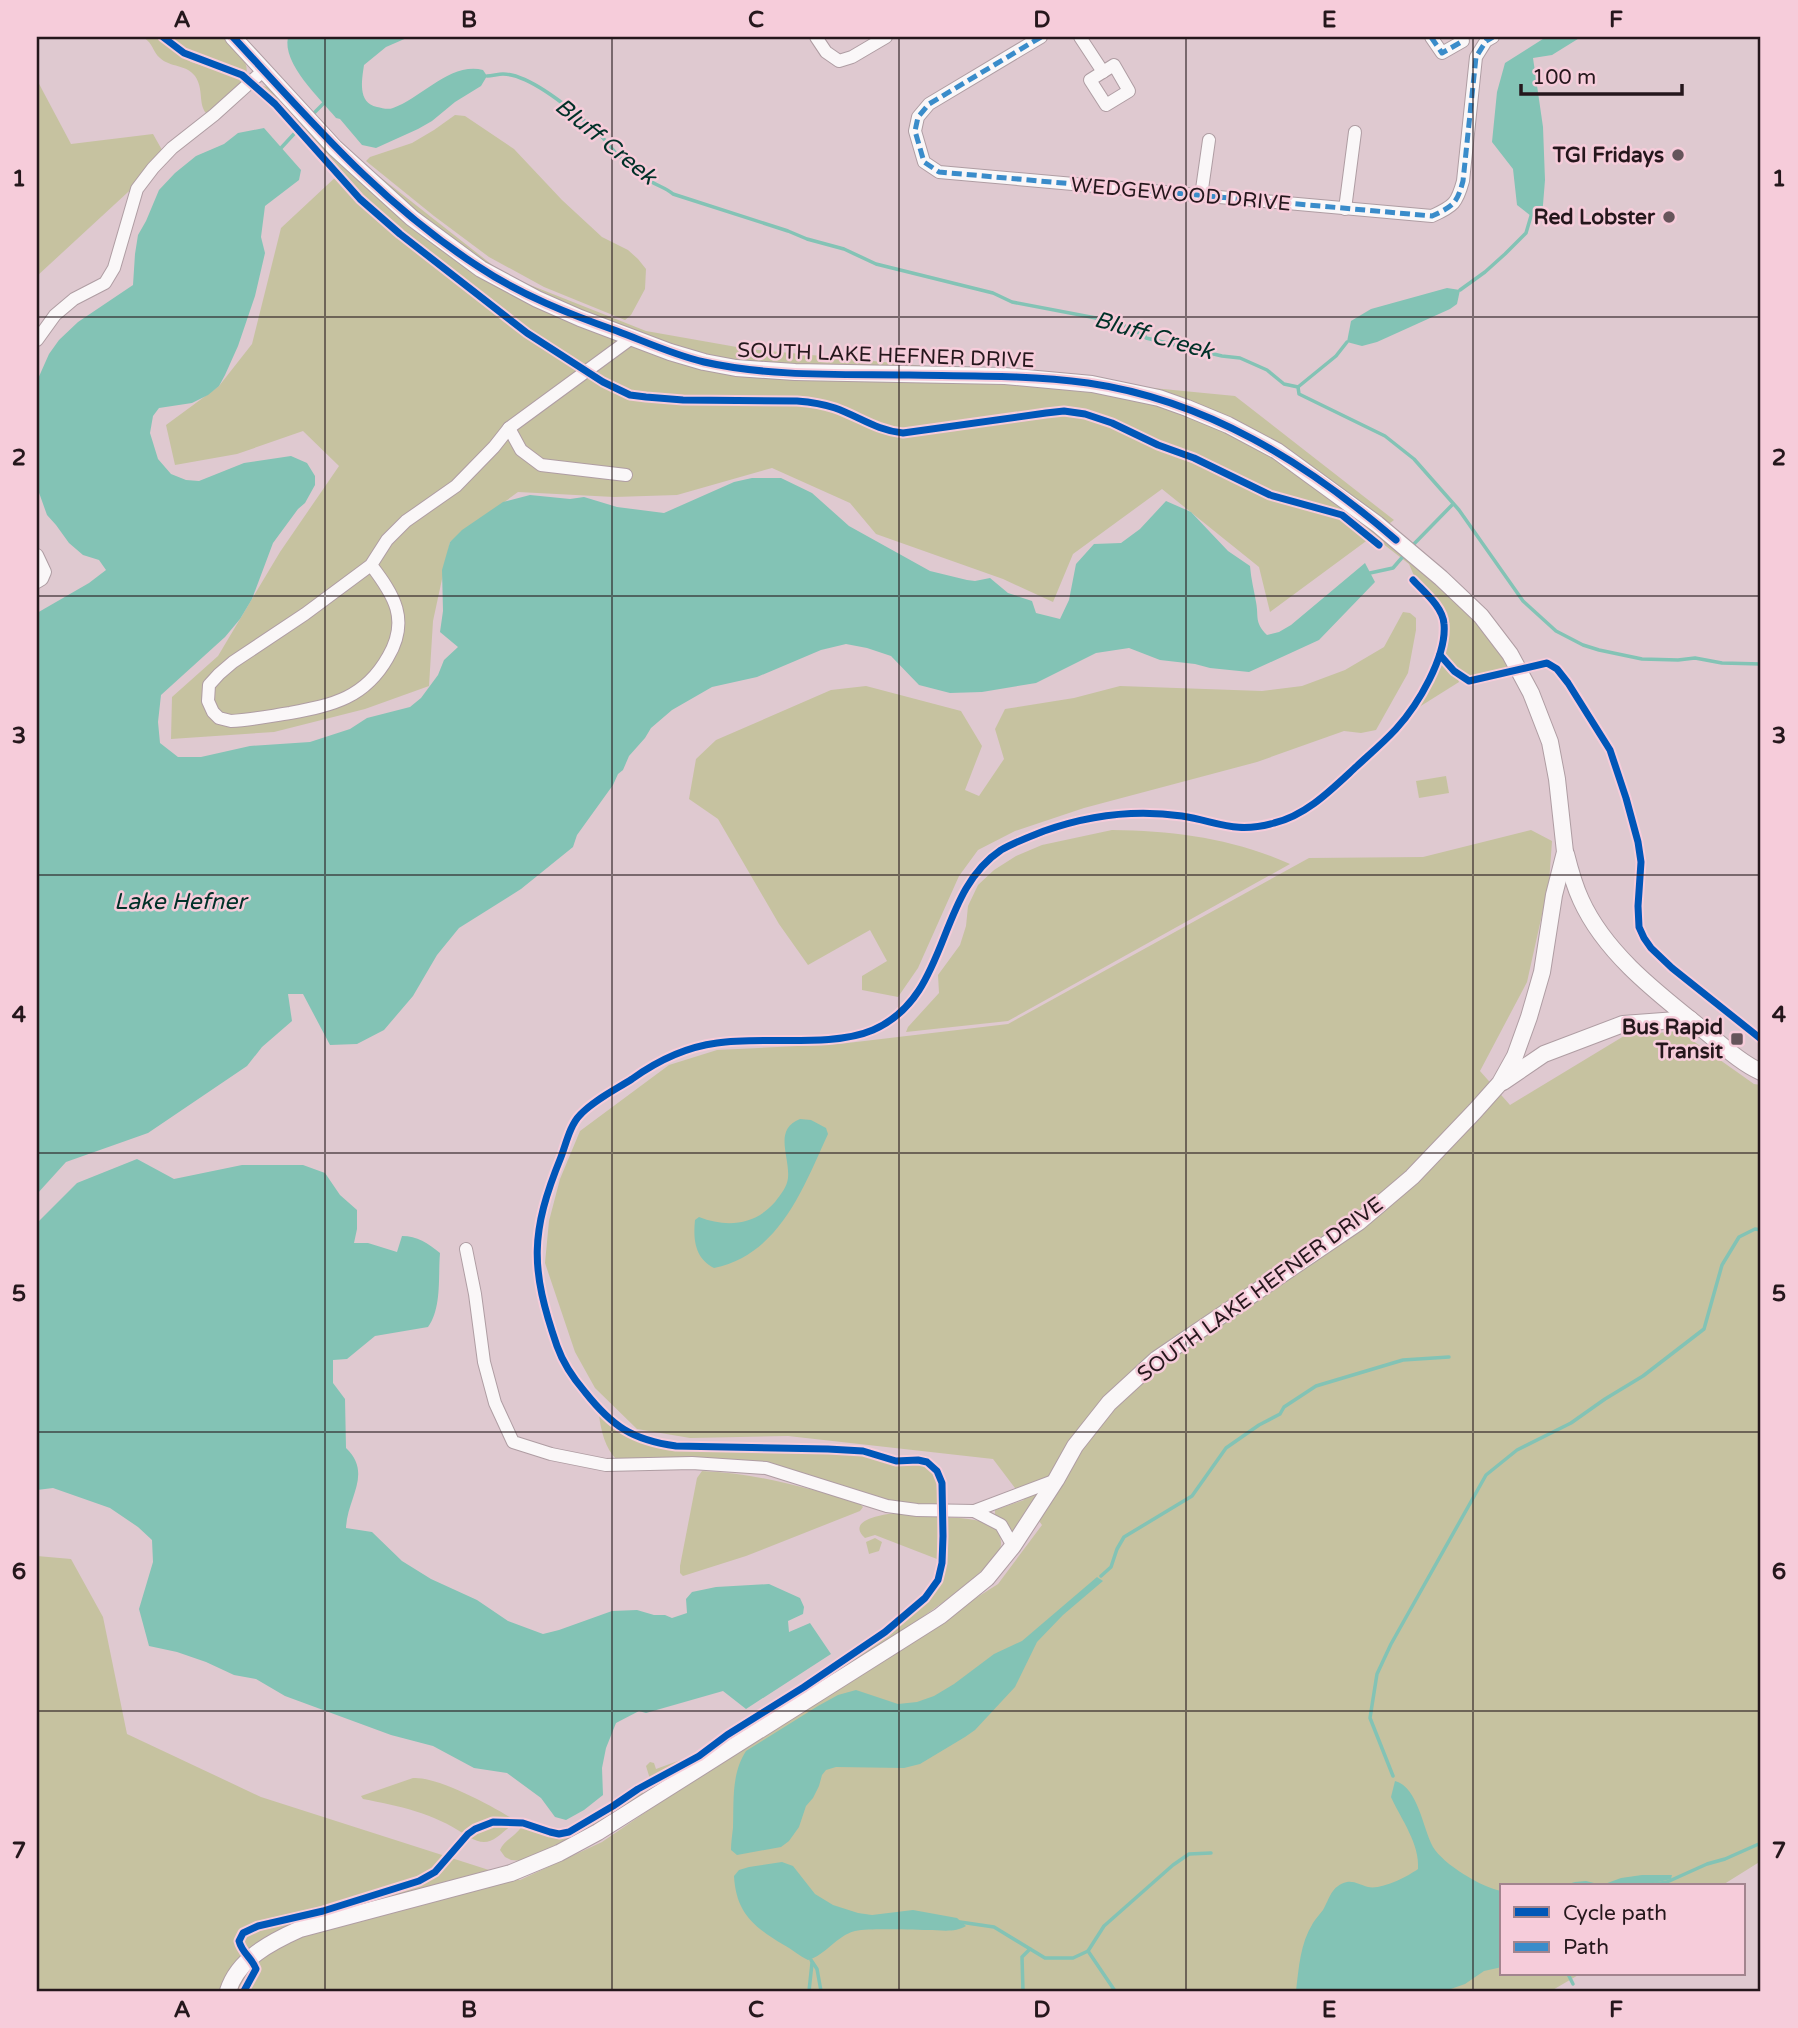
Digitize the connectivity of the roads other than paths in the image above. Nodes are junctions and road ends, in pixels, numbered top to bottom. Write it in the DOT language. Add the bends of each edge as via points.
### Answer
graph roads {
  1 [pos="233,37"];
  2 [pos="816,37"];
  3 [pos="886,37"];
  4 [pos="1041,37"];
  5 [pos="1080,37"];
  6 [pos="1431,37"];
  7 [pos="1493,37"];
  8 [pos="1462,39"];
  9 [pos="1476,57"];
  10 [pos="264,70"];
  11 [pos="1103,72"];
  12 [pos="1355,132"];
  13 [pos="1209,141"];
  14 [pos="1200,196"];
  15 [pos="1345,209"];
  16 [pos="633,337"];
  17 [pos="37,340"];
  18 [pos="509,428"];
  19 [pos="626,475"];
  20 [pos="37,555"];
  21 [pos="371,565"];
  22 [pos="37,582"];
  23 [pos="1565,852"];
  24 [pos="1690,1019"];
  25 [pos="1761,1072"];
  26 [pos="1500,1083"];
  27 [pos="466,1249"];
  28 [pos="1056,1480"];
  29 [pos="974,1511"];
  30 [pos="1013,1546"];
  31 [pos="228,1991"];
  1 -- 10 [label="street, SOUTH LAKE HEFNER DRIVE"];
  2 -- 3 [label="street" via="839,61"];
  4 -- 14 [label="street, WEDGEWOOD DRIVE" via="929,104 918,117 915,131 924,162 939,172"];
  5 -- 11 [label="street"];
  6 -- 8 [label="street" via="1442,53"];
  7 -- 9 [label="street"];
  8 -- 9 [label="street"];
  9 -- 15 [label="street, WEDGEWOOD DRIVE" via="1463,181 1453,206 1432,216"];
  10 -- 16 [label="street, SOUTH LAKE HEFNER DRIVE" via="366,178 448,246 537,299"];
  10 -- 17 [label="street" via="153,168 138,189 114,268 104,283 55,315"];
  12 -- 15 [label="street"];
  13 -- 14 [label="street"];
  14 -- 15 [label="street, WEDGEWOOD DRIVE"];
  16 -- 18 [label="street"];
  16 -- 23 [label="street, SOUTH LAKE HEFNER DRIVE" via="670,352 736,368 1005,376 1092,384 1187,408 1277,451 1418,558 1481,616 1510,654 1550,743"];
  18 -- 19 [label="street" via="521,450 541,465"];
  18 -- 21 [label="street" via="456,486 406,521"];
  20 -- 22 [label="street" via="45,572"];
  21 -- 21 [label="street" via="219,674 208,694 219,718 231,721 326,706 373,680 393,649 400,618 395,600"];
  23 -- 24 [label="street" via="1581,901 1607,942"];
  23 -- 26 [label="street, SOUTH LAKE HEFNER DRIVE" via="1542,972 1520,1043"];
  24 -- 25 [label="street"];
  24 -- 26 [label="street" via="1623,1024 1544,1054"];
  26 -- 28 [label="street, SOUTH LAKE HEFNER DRIVE" via="1412,1177 1359,1222 1157,1359 1109,1403 1075,1446"];
  27 -- 29 [label="street" via="484,1362 495,1403 513,1442 606,1465 692,1463 766,1468 887,1506"];
  28 -- 29 [label="street"];
  28 -- 30 [label="street, SOUTH LAKE HEFNER DRIVE"];
  29 -- 30 [label="street" via="1001,1525"];
  30 -- 31 [label="street, SOUTH LAKE HEFNER DRIVE" via="987,1578 940,1616 587,1838 511,1873 300,1929 274,1940 249,1958"];
}
